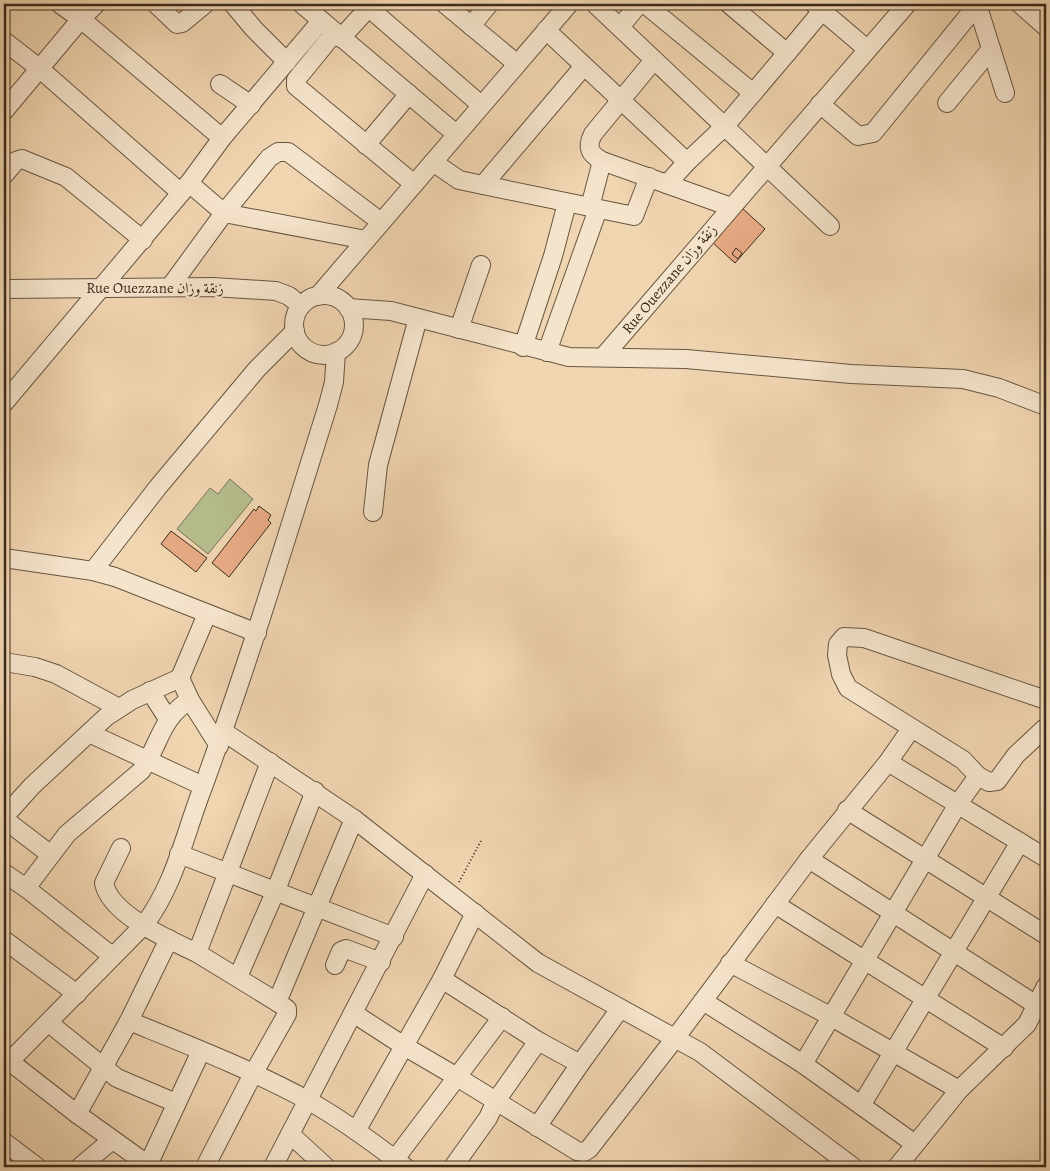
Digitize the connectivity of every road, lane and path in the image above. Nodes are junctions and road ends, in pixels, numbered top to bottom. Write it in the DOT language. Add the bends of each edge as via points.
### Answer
graph roads {
  1 [pos="60,4"];
  2 [pos="96,4"];
  3 [pos="156,4"];
  4 [pos="205,4"];
  5 [pos="233,4"];
  6 [pos="302,4"];
  7 [pos="445,4"];
  8 [pos="488,4"];
  9 [pos="569,4"];
  10 [pos="595,4"];
  11 [pos="639,4"];
  12 [pos="644,4"];
  13 [pos="729,4"];
  14 [pos="977,4"];
  15 [pos="1020,4"];
  16 [pos="903,5"];
  17 [pos="371,6"];
  18 [pos="817,7"];
  19 [pos="82,19"];
  20 [pos="321,21"];
  21 [pos="470,26"];
  22 [pos="620,27"];
  23 [pos="1046,28"];
  24 [pos="546,30"];
  25 [pos="338,35"];
  26 [pos="4,41"];
  27 [pos="867,49"];
  28 [pos="991,49"];
  29 [pos="787,53"];
  30 [pos="654,60"];
  31 [pos="287,62"];
  32 [pos="516,63"];
  33 [pos="584,66"];
  34 [pos="39,68"];
  35 [pos="220,84"];
  36 [pos="754,93"];
  37 [pos="1004,93"];
  38 [pos="410,94"];
  39 [pos="620,99"];
  40 [pos="947,103"];
  41 [pos="481,104"];
  42 [pos="820,104"];
  43 [pos="251,105"];
  44 [pos="4,111"];
  45 [pos="724,126"];
  46 [pos="456,134"];
  47 [pos="222,138"];
  48 [pos="366,145"];
  49 [pos="602,161"];
  50 [pos="433,162"];
  51 [pos="688,162"];
  52 [pos="765,166"];
  53 [pos="4,175"];
  54 [pos="649,177"];
  55 [pos="414,184"];
  56 [pos="667,184"];
  57 [pos="483,185"];
  58 [pos="185,188"];
  59 [pos="567,203"];
  60 [pos="731,207"];
  61 [pos="594,208"];
  62 [pos="224,214"];
  63 [pos="381,222"];
  64 [pos="830,226"];
  65 [pos="143,240"];
  66 [pos="366,240"];
  67 [pos="481,265"];
  68 [pos="170,287"];
  69 [pos="103,288"];
  70 [pos="4,289"];
  71 [pos="318,296"];
  72 [pos="301,306"];
  73 [pos="348,308"];
  74 [pos="418,318"];
  75 [pos="459,330"];
  76 [pos="295,331"];
  77 [pos="523,347"];
  78 [pos="336,352"];
  79 [pos="547,352"];
  80 [pos="603,358"];
  81 [pos="4,402"];
  82 [pos="1046,406"];
  83 [pos="374,512"];
  84 [pos="4,558"];
  85 [pos="93,571"];
  86 [pos="207,614"];
  87 [pos="256,633"];
  88 [pos="4,662"];
  89 [pos="180,678"];
  90 [pos="150,691"];
  91 [pos="190,700"];
  92 [pos="1046,700"];
  93 [pos="119,708"];
  94 [pos="168,719"];
  95 [pos="1046,727"];
  96 [pos="911,729"];
  97 [pos="89,733"];
  98 [pos="222,739"];
  99 [pos="148,761"];
  100 [pos="270,762"];
  101 [pos="888,762"];
  102 [pos="978,776"];
  103 [pos="203,786"];
  104 [pos="314,792"];
  105 [pos="958,804"];
  106 [pos="847,810"];
  107 [pos="4,818"];
  108 [pos="354,819"];
  109 [pos="482,839"];
  110 [pos="1020,842"];
  111 [pos="121,848"];
  112 [pos="51,854"];
  113 [pos="179,854"];
  114 [pos="1046,858"];
  115 [pos="809,859"];
  116 [pos="925,859"];
  117 [pos="229,871"];
  118 [pos="4,873"];
  119 [pos="425,874"];
  120 [pos="26,888"];
  121 [pos="276,890"];
  122 [pos="451,895"];
  123 [pos="986,897"];
  124 [pos="775,904"];
  125 [pos="319,906"];
  126 [pos="475,913"];
  127 [pos="893,913"];
  128 [pos="144,925"];
  129 [pos="1046,935"];
  130 [pos="394,937"];
  131 [pos="168,939"];
  132 [pos="4,940"];
  133 [pos="953,952"];
  134 [pos="197,953"];
  135 [pos="112,956"];
  136 [pos="864,960"];
  137 [pos="381,962"];
  138 [pos="730,963"];
  139 [pos="335,965"];
  140 [pos="238,977"];
  141 [pos="442,979"];
  142 [pos="1046,986"];
  143 [pos="77,994"];
  144 [pos="925,998"];
  145 [pos="703,1001"];
  146 [pos="277,1002"];
  147 [pos="1038,1006"];
  148 [pos="620,1009"];
  149 [pos="353,1013"];
  150 [pos="830,1016"];
  151 [pos="502,1017"];
  152 [pos="129,1021"];
  153 [pos="49,1023"];
  154 [pos="676,1037"];
  155 [pos="538,1041"];
  156 [pos="404,1046"];
  157 [pos="1004,1048"];
  158 [pos="201,1051"];
  159 [pos="894,1052"];
  160 [pos="6,1062"];
  161 [pos="580,1064"];
  162 [pos="803,1064"];
  163 [pos="102,1067"];
  164 [pos="253,1074"];
  165 [pos="456,1076"];
  166 [pos="959,1090"];
  167 [pos="308,1100"];
  168 [pos="496,1101"];
  169 [pos="176,1103"];
  170 [pos="862,1104"];
  171 [pos="76,1114"];
  172 [pos="537,1127"];
  173 [pos="356,1131"];
  174 [pos="290,1134"];
  175 [pos="112,1140"];
  176 [pos="4,1142"];
  177 [pos="915,1144"];
  178 [pos="400,1163"];
  179 [pos="149,1166"];
  180 [pos="37,1167"];
  181 [pos="80,1167"];
  182 [pos="205,1167"];
  183 [pos="274,1167"];
  184 [pos="326,1167"];
  185 [pos="453,1167"];
  186 [pos="853,1167"];
  187 [pos="897,1167"];
  1 -- 19 [label="street"];
  2 -- 19 [label="street"];
  3 -- 4 [label="street" via="178,24"];
  5 -- 31 [label="street"];
  6 -- 20 [label="street"];
  7 -- 21 [label="street"];
  8 -- 21 [label="street"];
  9 -- 24 [label="street"];
  10 -- 22 [label="street"];
  11 -- 22 [label="street"];
  12 -- 36 [label="street"];
  13 -- 29 [label="street"];
  14 -- 28 [label="street"];
  14 -- 42 [label="street" via="873,133 858,136"];
  15 -- 23 [label="street"];
  16 -- 27 [label="street, Rue Ouezzane زنقة وزان"];
  17 -- 25 [label="street"];
  17 -- 41 [label="street"];
  18 -- 27 [label="street"];
  18 -- 29 [label="street"];
  19 -- 34 [label="street"];
  19 -- 47 [label="street"];
  20 -- 25 [label="street"];
  20 -- 31 [label="street"];
  21 -- 32 [label="street"];
  22 -- 30 [label="street"];
  24 -- 32 [label="street"];
  24 -- 33 [label="street"];
  25 -- 38 [label="street"];
  25 -- 48 [label="street" via="296,80 296,86"];
  26 -- 34 [label="street"];
  27 -- 42 [label="street, Rue Ouezzane زنقة وزان"];
  28 -- 37 [label="street"];
  28 -- 40 [label="street"];
  29 -- 36 [label="street"];
  30 -- 39 [label="street"];
  30 -- 45 [label="street"];
  31 -- 43 [label="street"];
  32 -- 41 [label="street"];
  33 -- 39 [label="street"];
  33 -- 57 [label="street"];
  34 -- 44 [label="street"];
  34 -- 58 [label="street"];
  35 -- 43 [label="street"];
  36 -- 45 [label="street"];
  38 -- 46 [label="street"];
  38 -- 48 [label="street"];
  39 -- 49 [label="street" via="589,143 593,155"];
  39 -- 51 [label="street"];
  41 -- 46 [label="street"];
  42 -- 52 [label="street, Rue Ouezzane زنقة وزان"];
  43 -- 47 [label="street"];
  45 -- 51 [label="street"];
  45 -- 52 [label="street"];
  46 -- 50 [label="street"];
  47 -- 58 [label="street"];
  48 -- 55 [label="street"];
  49 -- 54 [label="street"];
  49 -- 61 [label="street"];
  50 -- 55 [label="street"];
  50 -- 57 [label="street" via="459,180"];
  51 -- 56 [label="street"];
  52 -- 60 [label="street, Rue Ouezzane زنقة وزان"];
  52 -- 64 [label="street"];
  53 -- 65 [label="street" via="22,159 60,175"];
  54 -- 56 [label="street"];
  54 -- 61 [label="street" via="634,216"];
  55 -- 63 [label="street"];
  56 -- 60 [label="street"];
  57 -- 59 [label="street"];
  58 -- 62 [label="street"];
  58 -- 65 [label="street"];
  59 -- 61 [label="street"];
  59 -- 77 [label="street"];
  60 -- 80 [label="street, Rue Ouezzane زنقة وزان"];
  61 -- 79 [label="street"];
  62 -- 63 [label="street" via="263,163 282,151 294,155"];
  62 -- 66 [label="street"];
  62 -- 68 [label="street"];
  63 -- 66 [label="street"];
  65 -- 69 [label="street"];
  66 -- 71 [label="street"];
  67 -- 75 [label="street"];
  68 -- 69 [label="street, Rue Ouezzane زنقة وزان"];
  68 -- 72 [label="street, Rue Ouezzane زنقة وزان" via="276,292 289,296"];
  69 -- 70 [label="street, Rue Ouezzane زنقة وزان"];
  69 -- 81 [label="street"];
  71 -- 72 [label="street"];
  71 -- 73 [label="street" via="338,299"];
  72 -- 76 [label="street" via="295,318"];
  73 -- 74 [label="street" via="374,308"];
  73 -- 78 [label="street" via="354,326 346,345"];
  74 -- 75 [label="street"];
  74 -- 83 [label="street" via="378,465"];
  75 -- 77 [label="street"];
  76 -- 78 [label="street" via="300,343 310,352 323,355"];
  76 -- 85 [label="street" via="271,354 158,487"];
  77 -- 79 [label="street"];
  78 -- 87 [label="street" via="328,405"];
  79 -- 80 [label="street" via="569,357"];
  80 -- 82 [label="street" via="713,361 851,374 963,379"];
  84 -- 85 [label="street"];
  85 -- 86 [label="street"];
  86 -- 87 [label="street"];
  86 -- 89 [label="street"];
  87 -- 98 [label="street"];
  88 -- 93 [label="street" via="56,674"];
  89 -- 90 [label="street"];
  89 -- 91 [label="street"];
  90 -- 93 [label="street"];
  90 -- 94 [label="street"];
  91 -- 94 [label="street"];
  91 -- 98 [label="street"];
  92 -- 96 [label="street" via="864,638 844,636 838,644 837,655 848,688 902,720"];
  93 -- 97 [label="street"];
  94 -- 99 [label="street"];
  95 -- 102 [label="street" via="1016,756 998,781 989,782"];
  96 -- 101 [label="street"];
  96 -- 102 [label="street" via="963,760"];
  97 -- 99 [label="street"];
  97 -- 107 [label="street" via="32,786"];
  98 -- 100 [label="street"];
  98 -- 103 [label="street"];
  99 -- 103 [label="street"];
  99 -- 112 [label="street" via="126,786 67,834"];
  100 -- 104 [label="street"];
  100 -- 117 [label="street"];
  101 -- 105 [label="street"];
  101 -- 106 [label="street"];
  102 -- 105 [label="street"];
  103 -- 113 [label="street"];
  104 -- 108 [label="street"];
  104 -- 121 [label="street"];
  105 -- 110 [label="street"];
  105 -- 116 [label="street"];
  106 -- 115 [label="street"];
  106 -- 116 [label="street"];
  107 -- 112 [label="street"];
  108 -- 119 [label="street"];
  108 -- 125 [label="street"];
  109 -- 122 [label="path"];
  110 -- 114 [label="street"];
  110 -- 123 [label="street"];
  111 -- 128 [label="street" via="104,883 105,889 113,901"];
  112 -- 120 [label="street"];
  113 -- 117 [label="street"];
  113 -- 128 [label="street" via="161,900"];
  115 -- 124 [label="street"];
  115 -- 127 [label="street"];
  116 -- 123 [label="street"];
  116 -- 127 [label="street"];
  117 -- 121 [label="street"];
  117 -- 134 [label="street"];
  118 -- 120 [label="street"];
  119 -- 122 [label="street"];
  119 -- 130 [label="street"];
  120 -- 135 [label="street"];
  121 -- 125 [label="street"];
  121 -- 140 [label="street"];
  122 -- 126 [label="street"];
  123 -- 129 [label="street"];
  123 -- 133 [label="street"];
  124 -- 136 [label="street"];
  124 -- 138 [label="street"];
  125 -- 130 [label="street"];
  125 -- 146 [label="street"];
  126 -- 141 [label="street"];
  126 -- 148 [label="street" via="538,963"];
  127 -- 133 [label="street"];
  127 -- 136 [label="street"];
  128 -- 131 [label="street"];
  128 -- 135 [label="street"];
  130 -- 137 [label="street"];
  131 -- 134 [label="street"];
  131 -- 152 [label="street"];
  132 -- 143 [label="street"];
  133 -- 144 [label="street"];
  133 -- 147 [label="street"];
  134 -- 140 [label="street"];
  135 -- 143 [label="street"];
  136 -- 144 [label="street"];
  136 -- 150 [label="street"];
  137 -- 139 [label="street" via="346,949 341,951"];
  137 -- 149 [label="street"];
  138 -- 145 [label="street"];
  138 -- 150 [label="street"];
  140 -- 146 [label="street"];
  141 -- 151 [label="street"];
  141 -- 156 [label="street"];
  142 -- 147 [label="street"];
  143 -- 153 [label="street"];
  144 -- 157 [label="street"];
  144 -- 159 [label="street"];
  145 -- 154 [label="street"];
  145 -- 162 [label="street"];
  146 -- 164 [label="street" via="287,1009 287,1014"];
  147 -- 157 [label="street" via="1027,1024"];
  148 -- 154 [label="street"];
  148 -- 161 [label="street"];
  149 -- 156 [label="street"];
  149 -- 167 [label="street"];
  150 -- 159 [label="street"];
  150 -- 162 [label="street"];
  151 -- 155 [label="street"];
  151 -- 165 [label="street"];
  152 -- 158 [label="street"];
  152 -- 163 [label="street"];
  153 -- 160 [label="street"];
  153 -- 163 [label="street"];
  154 -- 172 [label="street" via="586,1151 577,1151"];
  154 -- 186 [label="street"];
  155 -- 161 [label="street"];
  155 -- 168 [label="street"];
  156 -- 165 [label="street"];
  156 -- 173 [label="street"];
  157 -- 166 [label="street"];
  158 -- 164 [label="street"];
  158 -- 169 [label="street"];
  159 -- 166 [label="street"];
  159 -- 170 [label="street"];
  160 -- 171 [label="street"];
  161 -- 172 [label="street"];
  162 -- 170 [label="street"];
  163 -- 169 [label="street" via="131,1085"];
  163 -- 171 [label="street"];
  164 -- 167 [label="street"];
  164 -- 182 [label="street"];
  165 -- 168 [label="street"];
  165 -- 178 [label="street"];
  166 -- 177 [label="street"];
  167 -- 173 [label="street"];
  167 -- 174 [label="street"];
  168 -- 172 [label="street"];
  168 -- 185 [label="street" via="488,1118"];
  169 -- 179 [label="street"];
  170 -- 177 [label="street"];
  171 -- 175 [label="street"];
  173 -- 178 [label="street"];
  174 -- 183 [label="street"];
  174 -- 184 [label="street"];
  175 -- 179 [label="street"];
  175 -- 181 [label="street"];
  176 -- 180 [label="street"];
  177 -- 187 [label="street"];
}
